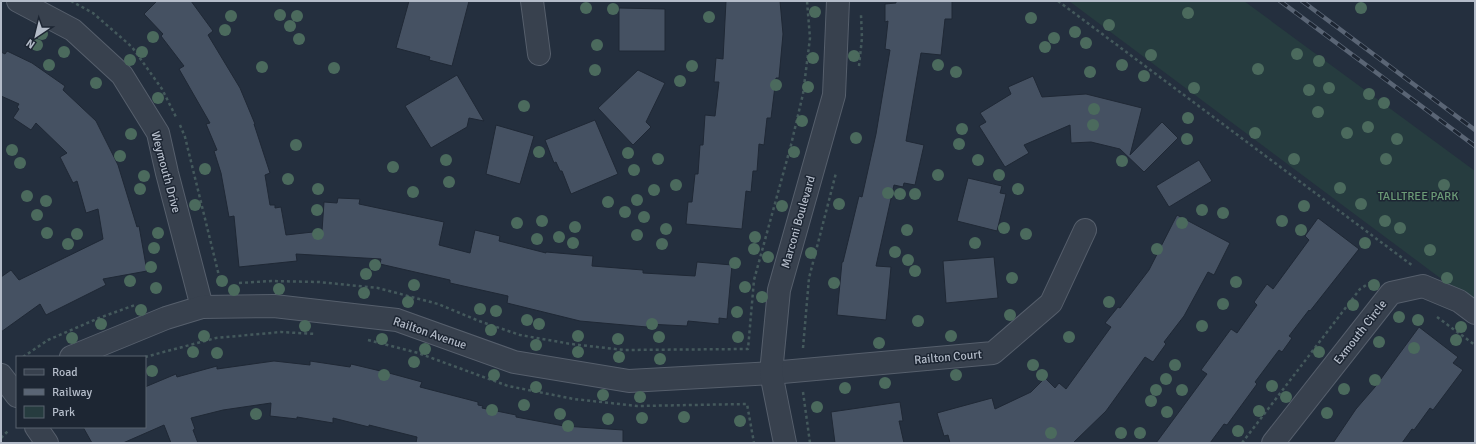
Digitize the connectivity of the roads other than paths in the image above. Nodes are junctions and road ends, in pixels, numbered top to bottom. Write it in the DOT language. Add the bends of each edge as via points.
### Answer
graph roads {
  1 [pos="18,1"];
  2 [pos="532,1"];
  3 [pos="838,1"];
  4 [pos="539,54"];
  5 [pos="1085,230"];
  6 [pos="202,307"];
  7 [pos="1475,313"];
  8 [pos="73,356"];
  9 [pos="771,373"];
  10 [pos="1,375"];
  11 [pos="12,396"];
  12 [pos="37,428"];
  13 [pos="47,443"];
  14 [pos="785,443"];
  15 [pos="1273,443"];
  1 -- 6 [label="street, Weymouth Drive" via="73,30 122,75 158,133"];
  2 -- 4 [label="street"];
  3 -- 9 [label="street, Marconi Boulevard" via="834,95 779,290"];
  5 -- 9 [label="street, Railton Court" via="1051,303 993,353"];
  6 -- 8 [label="street, Railton Avenue" via="166,318"];
  6 -- 9 [label="street, Railton Avenue" via="274,306 397,320 514,362 629,381"];
  7 -- 15 [label="street, Exmouth Circle" via="1459,301 1423,286 1391,293"];
  9 -- 14 [label="street, Marconi Boulevard"];
  10 -- 11 [label="street"];
  12 -- 13 [label="street"];
}
